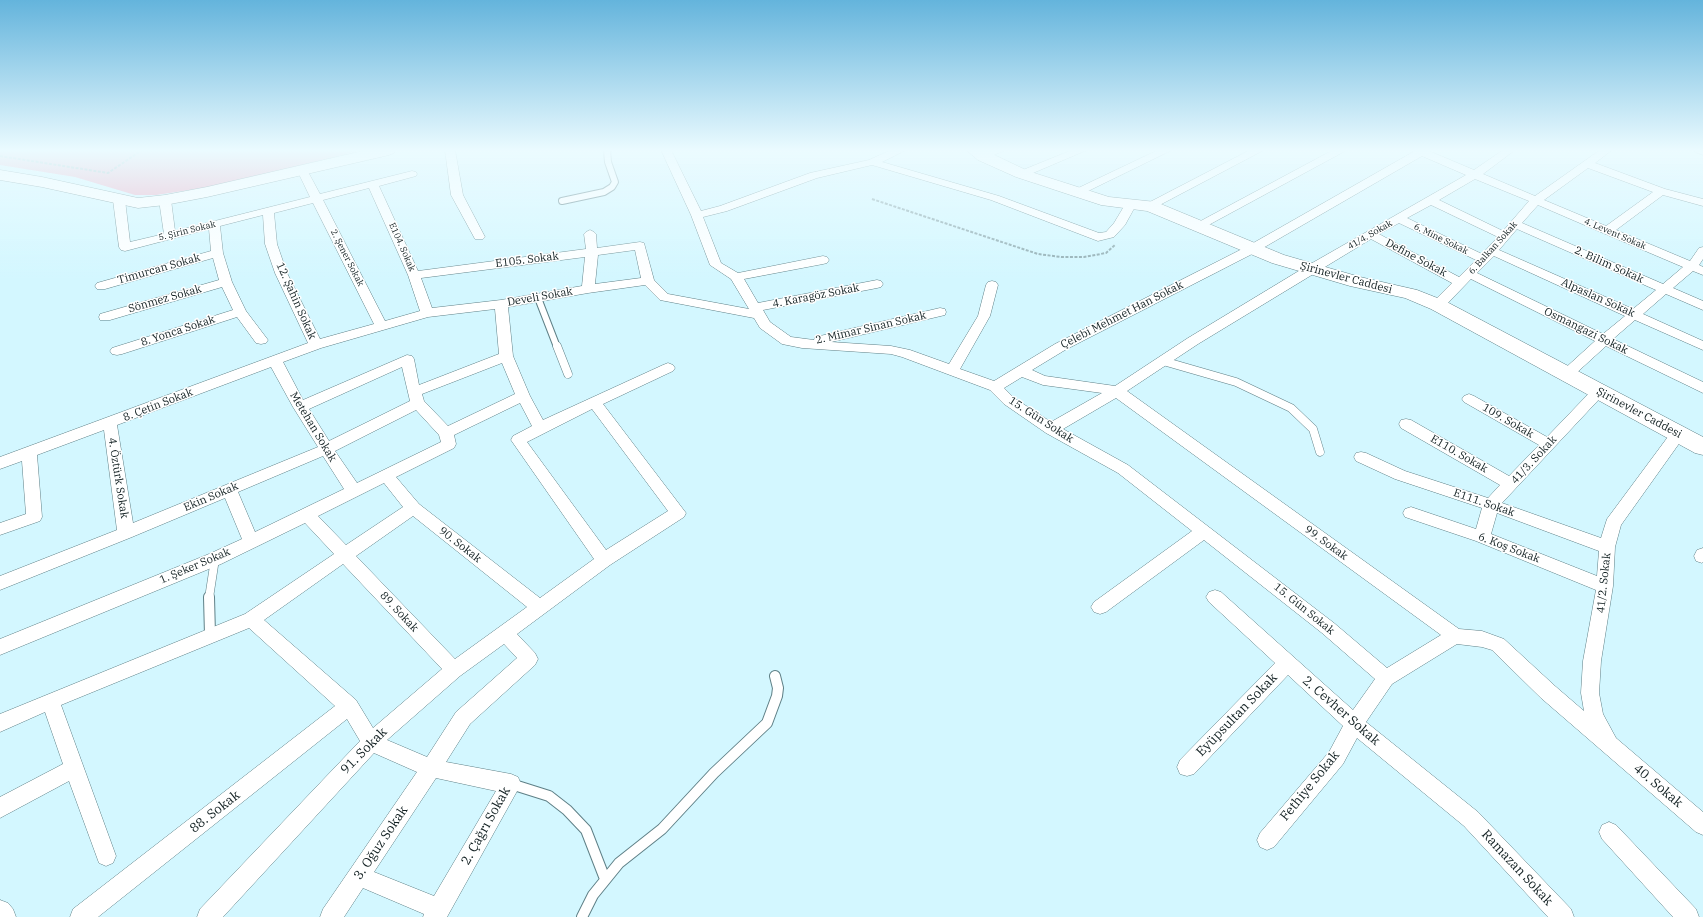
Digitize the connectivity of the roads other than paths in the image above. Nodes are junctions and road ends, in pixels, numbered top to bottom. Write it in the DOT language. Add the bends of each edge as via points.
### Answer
graph roads {
  1 [pos="88,193"];
  2 [pos="203,193"];
  3 [pos="314,193"];
  4 [pos="338,193"];
  5 [pos="377,193"];
  6 [pos="457,193"];
  7 [pos="600,193"];
  8 [pos="686,193"];
  9 [pos="768,193"];
  10 [pos="977,193"];
  11 [pos="1080,193"];
  12 [pos="1175,193"];
  13 [pos="1261,193"];
  14 [pos="1349,193"];
  15 [pos="1443,193"];
  16 [pos="1516,193"];
  17 [pos="1547,193"];
  18 [pos="1659,193"];
  19 [pos="1667,193"];
  20 [pos="317,198"];
  21 [pos="119,200"];
  22 [pos="165,200"];
  23 [pos="1430,200"];
  24 [pos="562,201"];
  25 [pos="1535,201"];
  26 [pos="1703,203"];
  27 [pos="1130,205"];
  28 [pos="1150,206"];
  29 [pos="268,210"];
  30 [pos="697,215"];
  31 [pos="1398,218"];
  32 [pos="214,224"];
  33 [pos="1515,224"];
  34 [pos="1199,226"];
  35 [pos="1607,231"];
  36 [pos="590,234"];
  37 [pos="1370,234"];
  38 [pos="170,235"];
  39 [pos="1505,236"];
  40 [pos="479,237"];
  41 [pos="1252,249"];
  42 [pos="1703,251"];
  43 [pos="592,252"];
  44 [pos="217,253"];
  45 [pos="1488,255"];
  46 [pos="823,260"];
  47 [pos="1311,269"];
  48 [pos="1697,269"];
  49 [pos="414,275"];
  50 [pos="736,277"];
  51 [pos="1465,278"];
  52 [pos="648,281"];
  53 [pos="226,282"];
  54 [pos="877,284"];
  55 [pos="992,285"];
  56 [pos="101,286"];
  57 [pos="588,289"];
  58 [pos="1664,289"];
  59 [pos="538,298"];
  60 [pos="501,304"];
  61 [pos="1438,305"];
  62 [pos="1703,306"];
  63 [pos="757,311"];
  64 [pos="240,312"];
  65 [pos="940,312"];
  66 [pos="427,313"];
  67 [pos="1635,315"];
  68 [pos="105,317"];
  69 [pos="381,325"];
  70 [pos="261,340"];
  71 [pos="1604,340"];
  72 [pos="802,344"];
  73 [pos="316,345"];
  74 [pos="1703,346"];
  75 [pos="117,351"];
  76 [pos="506,356"];
  77 [pos="275,361"];
  78 [pos="1163,361"];
  79 [pos="668,368"];
  80 [pos="952,370"];
  81 [pos="1021,371"];
  82 [pos="568,374"];
  83 [pos="1567,374"];
  84 [pos="995,387"];
  85 [pos="1703,388"];
  86 [pos="1117,391"];
  87 [pos="1599,391"];
  88 [pos="523,396"];
  89 [pos="416,398"];
  90 [pos="1469,399"];
  91 [pos="594,402"];
  92 [pos="300,406"];
  93 [pos="110,423"];
  94 [pos="1406,424"];
  95 [pos="540,428"];
  96 [pos="1051,429"];
  97 [pos="446,433"];
  98 [pos="1678,434"];
  99 [pos="1548,444"];
  100 [pos="1703,447"];
  101 [pos="326,449"];
  102 [pos="1320,452"];
  103 [pos="29,453"];
  104 [pos="1361,457"];
  105 [pos="0,463"];
  106 [pos="387,476"];
  107 [pos="1511,484"];
  108 [pos="229,490"];
  109 [pos="354,492"];
  110 [pos="1491,506"];
  111 [pos="413,508"];
  112 [pos="1411,513"];
  113 [pos="307,515"];
  114 [pos="0,529"];
  115 [pos="1204,530"];
  116 [pos="126,533"];
  117 [pos="1482,537"];
  118 [pos="251,541"];
  119 [pos="1607,547"];
  120 [pos="345,555"];
  121 [pos="215,559"];
  122 [pos="604,560"];
  123 [pos="0,583"];
  124 [pos="1605,586"];
  125 [pos="1215,597"];
  126 [pos="539,607"];
  127 [pos="1100,607"];
  128 [pos="251,619"];
  129 [pos="504,632"];
  130 [pos="210,635"];
  131 [pos="1455,636"];
  132 [pos="0,647"];
  133 [pos="1287,663"];
  134 [pos="454,670"];
  135 [pos="775,676"];
  136 [pos="1386,678"];
  137 [pos="50,701"];
  138 [pos="349,706"];
  139 [pos="0,723"];
  140 [pos="1354,724"];
  141 [pos="371,742"];
  142 [pos="1612,748"];
  143 [pos="1187,767"];
  144 [pos="74,768"];
  145 [pos="431,768"];
  146 [pos="511,784"];
  147 [pos="0,808"];
  148 [pos="1472,819"];
  149 [pos="1703,825"];
  150 [pos="1609,832"];
  151 [pos="1267,840"];
  152 [pos="106,856"];
  153 [pos="359,876"];
  154 [pos="605,879"];
  155 [pos="0,911"];
  156 [pos="436,913"];
  157 [pos="5,917"];
  158 [pos="81,917"];
  159 [pos="208,917"];
  160 [pos="331,917"];
  161 [pos="582,917"];
  162 [pos="1564,917"];
  163 [pos="1688,917"];
  1 -- 21 [label="main road"];
  2 -- 22 [label="main road"];
  3 -- 20 [label="street, 2. Şener Sokak"];
  4 -- 20 [label="street, 5. Şirin Sokak"];
  5 -- 49 [label="street, E104. Sokak"];
  6 -- 40 [label="street"];
  7 -- 24 [label="lane"];
  8 -- 30 [label="street, 15. Gün Sokak"];
  9 -- 30 [label="street" via="723,209"];
  10 -- 27 [label="street" via="1098,237 1110,235"];
  11 -- 27 [label="main road, Şirinevler Caddesi" via="1107,202"];
  12 -- 28 [label="street"];
  13 -- 34 [label="street"];
  14 -- 41 [label="street, Çelebi Mehmet Han Sokak"];
  15 -- 23 [label="street, 41/4. Sokak"];
  16 -- 25 [label="street, 4. Levent Sokak"];
  17 -- 25 [label="street, 6. Balkan Sokak"];
  18 -- 35 [label="street"];
  19 -- 26 [label="street"];
  20 -- 29 [label="street, 5. Şirin Sokak"];
  20 -- 69 [label="street, 2. Şener Sokak"];
  21 -- 22 [label="main road" via="138,203"];
  21 -- 38 [label="street, 5. Şirin Sokak" via="126,247"];
  22 -- 38 [label="street"];
  23 -- 31 [label="street, 41/4. Sokak"];
  23 -- 39 [label="street"];
  25 -- 33 [label="street, 6. Balkan Sokak"];
  25 -- 35 [label="street, 4. Levent Sokak"];
  27 -- 28 [label="main road, Şirinevler Caddesi"];
  28 -- 34 [label="main road, Şirinevler Caddesi"];
  29 -- 32 [label="street, 5. Şirin Sokak"];
  29 -- 73 [label="street, 12. Şahin Sokak" via="271,244 281,273"];
  30 -- 50 [label="street, 15. Gün Sokak" via="716,265"];
  31 -- 37 [label="street, 41/4. Sokak"];
  31 -- 45 [label="street, 6. Mine Sokak"];
  32 -- 38 [label="street, 5. Şirin Sokak"];
  32 -- 44 [label="street"];
  33 -- 39 [label="street, 6. Balkan Sokak"];
  33 -- 58 [label="street, 2. Bilim Sokak"];
  34 -- 41 [label="main road, Şirinevler Caddesi"];
  35 -- 48 [label="street, 4. Levent Sokak"];
  36 -- 43 [label="street"];
  37 -- 47 [label="street, 41/4. Sokak"];
  37 -- 51 [label="street, Define Sokak"];
  39 -- 45 [label="street, 6. Balkan Sokak"];
  41 -- 47 [label="main road, Şirinevler Caddesi"];
  41 -- 81 [label="street, Çelebi Mehmet Han Sokak" via="1060,347"];
  42 -- 48 [label="street"];
  43 -- 49 [label="street, E105. Sokak"];
  43 -- 52 [label="street, E105. Sokak" via="640,246"];
  43 -- 57 [label="street"];
  44 -- 53 [label="street"];
  44 -- 56 [label="street, Timurcan Sokak"];
  45 -- 51 [label="street, 6. Balkan Sokak"];
  45 -- 67 [label="street, Alpaslan Sokak"];
  46 -- 50 [label="street"];
  47 -- 61 [label="main road, Şirinevler Caddesi" via="1410,294"];
  47 -- 78 [label="street, 41/4. Sokak"];
  48 -- 58 [label="street"];
  49 -- 66 [label="street, E104. Sokak"];
  50 -- 63 [label="street, 15. Gün Sokak"];
  51 -- 61 [label="street, 6. Balkan Sokak"];
  51 -- 71 [label="street, Osmangazi Sokak"];
  52 -- 57 [label="street, Develi Sokak"];
  52 -- 63 [label="street" via="664,297"];
  53 -- 64 [label="street"];
  53 -- 68 [label="street, Sönmez Sokak"];
  54 -- 63 [label="street, 4. Karagöz Sokak"];
  55 -- 80 [label="street" via="984,316"];
  57 -- 59 [label="street, Develi Sokak"];
  58 -- 62 [label="street, 2. Bilim Sokak"];
  58 -- 67 [label="street"];
  59 -- 60 [label="street, Develi Sokak"];
  59 -- 82 [label="lane"];
  60 -- 66 [label="street, Develi Sokak"];
  60 -- 76 [label="street"];
  61 -- 83 [label="main road, Şirinevler Caddesi"];
  63 -- 72 [label="street, 15. Gün Sokak" via="765,325 774,333 787,341"];
  64 -- 70 [label="street"];
  64 -- 75 [label="street, 8. Yonca Sokak"];
  65 -- 72 [label="street, 2. Mimar Sinan Sokak"];
  66 -- 69 [label="street, Develi Sokak"];
  67 -- 71 [label="street"];
  67 -- 74 [label="street, Alpaslan Sokak"];
  69 -- 73 [label="street, Develi Sokak"];
  71 -- 83 [label="street"];
  71 -- 85 [label="street, Osmangazi Sokak"];
  72 -- 80 [label="street, 15. Gün Sokak" via="891,350"];
  73 -- 77 [label="street, 8. Çetin Sokak"];
  76 -- 88 [label="street"];
  76 -- 89 [label="street"];
  77 -- 92 [label="street, Metehan Sokak"];
  77 -- 93 [label="street, 8. Çetin Sokak"];
  78 -- 86 [label="street, 41/4. Sokak"];
  78 -- 102 [label="lane" via="1236,382 1291,408 1313,429"];
  79 -- 91 [label="street"];
  80 -- 84 [label="street, 15. Gün Sokak"];
  81 -- 84 [label="street, Çelebi Mehmet Han Sokak"];
  81 -- 86 [label="street, 99. Sokak" via="1043,380"];
  83 -- 87 [label="main road, Şirinevler Caddesi"];
  84 -- 96 [label="street, 15. Gün Sokak" via="1009,401"];
  86 -- 96 [label="street, 41/4. Sokak"];
  86 -- 131 [label="street, 99. Sokak"];
  87 -- 98 [label="main road, Şirinevler Caddesi"];
  87 -- 99 [label="street, 41/3. Sokak"];
  88 -- 95 [label="street"];
  88 -- 97 [label="street"];
  89 -- 92 [label="street" via="407,359"];
  89 -- 97 [label="street"];
  89 -- 101 [label="street, Ekin Sokak"];
  90 -- 99 [label="street, 109. Sokak"];
  91 -- 95 [label="street"];
  91 -- 122 [label="street, 91. Sokak" via="678,513"];
  92 -- 101 [label="street, Metehan Sokak"];
  93 -- 103 [label="street, 8. Çetin Sokak"];
  93 -- 116 [label="street, 4. Öztürk Sokak"];
  94 -- 107 [label="street, E110. Sokak"];
  95 -- 122 [label="street" via="518,440"];
  96 -- 115 [label="street, 15. Gün Sokak" via="1123,469"];
  97 -- 106 [label="street, 1. Şeker Sokak" via="449,444"];
  98 -- 100 [label="main road, Şirinevler Caddesi"];
  98 -- 119 [label="street, 41/2. Sokak" via="1613,523"];
  99 -- 107 [label="street, 41/3. Sokak"];
  101 -- 108 [label="street, Ekin Sokak"];
  101 -- 109 [label="street, Metehan Sokak"];
  103 -- 105 [label="street, 8. Çetin Sokak"];
  103 -- 114 [label="street" via="34,517"];
  104 -- 110 [label="street, E111. Sokak" via="1400,475"];
  106 -- 109 [label="street, 1. Şeker Sokak"];
  106 -- 111 [label="street, 90. Sokak"];
  107 -- 110 [label="street, 41/3. Sokak"];
  108 -- 116 [label="street, Ekin Sokak"];
  108 -- 118 [label="street"];
  109 -- 113 [label="street, 1. Şeker Sokak"];
  110 -- 117 [label="street, 41/3. Sokak"];
  110 -- 119 [label="street, E111. Sokak"];
  111 -- 120 [label="street"];
  111 -- 126 [label="street, 90. Sokak"];
  112 -- 117 [label="street, 6. Koş Sokak"];
  113 -- 118 [label="street, 1. Şeker Sokak"];
  113 -- 120 [label="street, 89. Sokak"];
  115 -- 127 [label="street"];
  115 -- 136 [label="street, 15. Gün Sokak" via="1328,628"];
  116 -- 123 [label="street, Ekin Sokak"];
  117 -- 124 [label="street, 6. Koş Sokak"];
  118 -- 121 [label="street, 1. Şeker Sokak"];
  119 -- 124 [label="street, 41/2. Sokak"];
  120 -- 128 [label="street"];
  120 -- 134 [label="street, 89. Sokak"];
  121 -- 130 [label="lane" via="209,598"];
  121 -- 132 [label="street, 1. Şeker Sokak"];
  122 -- 126 [label="street, 91. Sokak"];
  124 -- 142 [label="street, 41/2. Sokak" via="1592,661 1590,693 1594,716"];
  125 -- 133 [label="street, 2. Cevher Sokak"];
  126 -- 129 [label="street, 91. Sokak"];
  128 -- 130 [label="street"];
  128 -- 138 [label="street"];
  129 -- 134 [label="street, 91. Sokak"];
  129 -- 145 [label="street, 3. Oğuz Sokak" via="529,659 463,718"];
  130 -- 137 [label="street"];
  131 -- 136 [label="street, Fethiye Sokak"];
  131 -- 142 [label="street, 99. Sokak" via="1498,644"];
  133 -- 140 [label="street, 2. Cevher Sokak"];
  133 -- 143 [label="street, Eyüpsultan Sokak"];
  134 -- 141 [label="street, 91. Sokak"];
  135 -- 154 [label="lane" via="777,696 771,715 762,729 714,773 662,829 618,863"];
  136 -- 140 [label="street, Fethiye Sokak"];
  137 -- 139 [label="street"];
  137 -- 144 [label="street"];
  138 -- 141 [label="street"];
  138 -- 158 [label="street, 88. Sokak"];
  140 -- 148 [label="street, 2. Cevher Sokak"];
  140 -- 151 [label="street, Fethiye Sokak" via="1336,758"];
  141 -- 145 [label="street, 2. Çağrı Sokak"];
  141 -- 159 [label="street, 91. Sokak"];
  142 -- 149 [label="street, 40. Sokak"];
  144 -- 147 [label="street"];
  144 -- 152 [label="street"];
  145 -- 146 [label="street, 2. Çağrı Sokak"];
  145 -- 153 [label="street, 3. Oğuz Sokak"];
  146 -- 154 [label="lane" via="549,796 567,810 586,830"];
  146 -- 156 [label="street, 2. Çağrı Sokak"];
  148 -- 162 [label="street, Ramazan Sokak"];
  150 -- 163 [label="street"];
  153 -- 156 [label="street"];
  153 -- 160 [label="street, 3. Oğuz Sokak"];
  154 -- 161 [label="lane"];
  155 -- 157 [label="street"];
}
